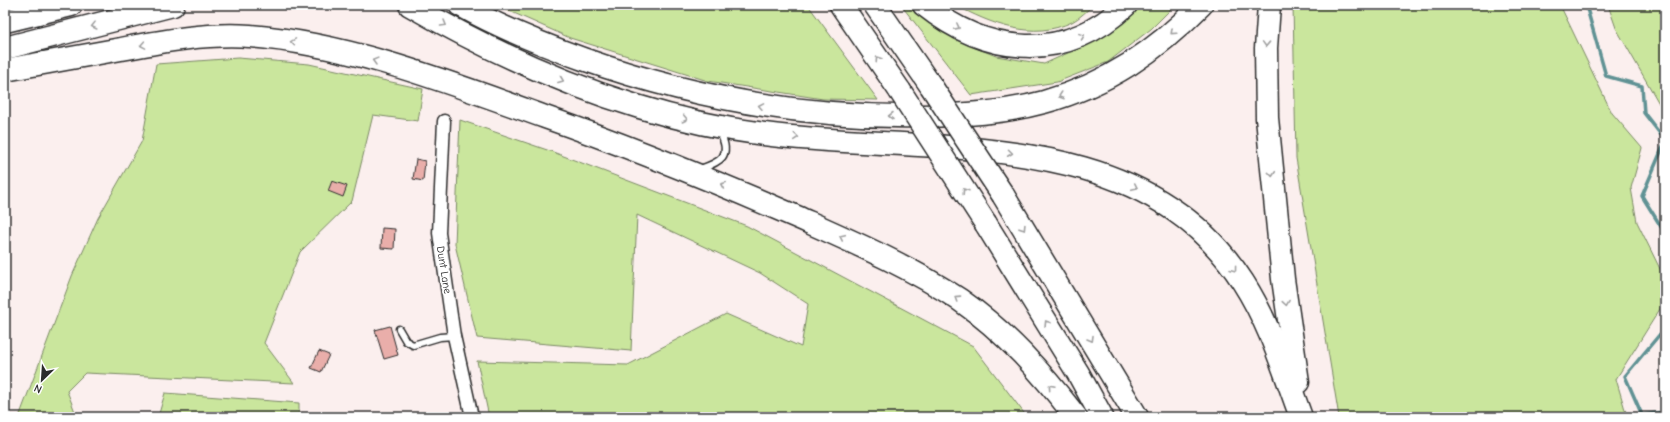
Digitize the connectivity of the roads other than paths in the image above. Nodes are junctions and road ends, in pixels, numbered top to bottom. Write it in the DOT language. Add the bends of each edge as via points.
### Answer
graph roads {
  1 [pos="71,5"];
  2 [pos="172,5"];
  3 [pos="410,5"];
  4 [pos="460,5"];
  5 [pos="841,5"];
  6 [pos="875,5"];
  7 [pos="924,5"];
  8 [pos="1126,5"];
  9 [pos="1201,5"];
  10 [pos="1269,5"];
  11 [pos="5,21"];
  12 [pos="5,48"];
  13 [pos="5,70"];
  14 [pos="444,121"];
  15 [pos="716,126"];
  16 [pos="692,172"];
  17 [pos="399,329"];
  18 [pos="454,336"];
  19 [pos="472,417"];
  20 [pos="1076,417"];
  21 [pos="1102,417"];
  22 [pos="1137,417"];
  23 [pos="1302,417"];
  1 -- 11 [label="highway"];
  2 -- 12 [label="highway, one-way"];
  3 -- 15 [label="highway, one-way" via="486,47 557,78 636,106"];
  9 -- 4 [label="highway, one-way" via="1165,40 1144,56 1119,71 1071,93 1045,102 992,112 968,115 889,116 777,109 668,87 537,42"];
  21 -- 5 [label="highway, one-way, bridge" via="1078,373 986,224"];
  6 -- 22 [label="highway, one-way, bridge" via="1003,195"];
  7 -- 8 [label="highway, one-way" via="952,25 971,34 1001,44 1017,46 1051,44 1080,37 1104,24"];
  10 -- 23 [label="highway, one-way" via="1266,77 1274,202 1282,279"];
  16 -- 13 [label="highway, one-way" via="568,125 426,76 332,49 273,39 246,36 182,38"];
  14 -- 18 [label="street, Dunt Lane" via="438,233"];
  15 -- 16 [label="lane" via="725,143 724,153 718,164"];
  15 -- 23 [label="highway, one-way" via="764,134 962,147 1014,153 1081,167 1140,189 1195,226 1242,280 1272,337"];
  20 -- 16 [label="highway, one-way" via="1017,348 989,322 933,283 840,237"];
  17 -- 18 [label="lane" via="406,341 413,345 440,337"];
  18 -- 19 [label="street, Dunt Lane"];
}
